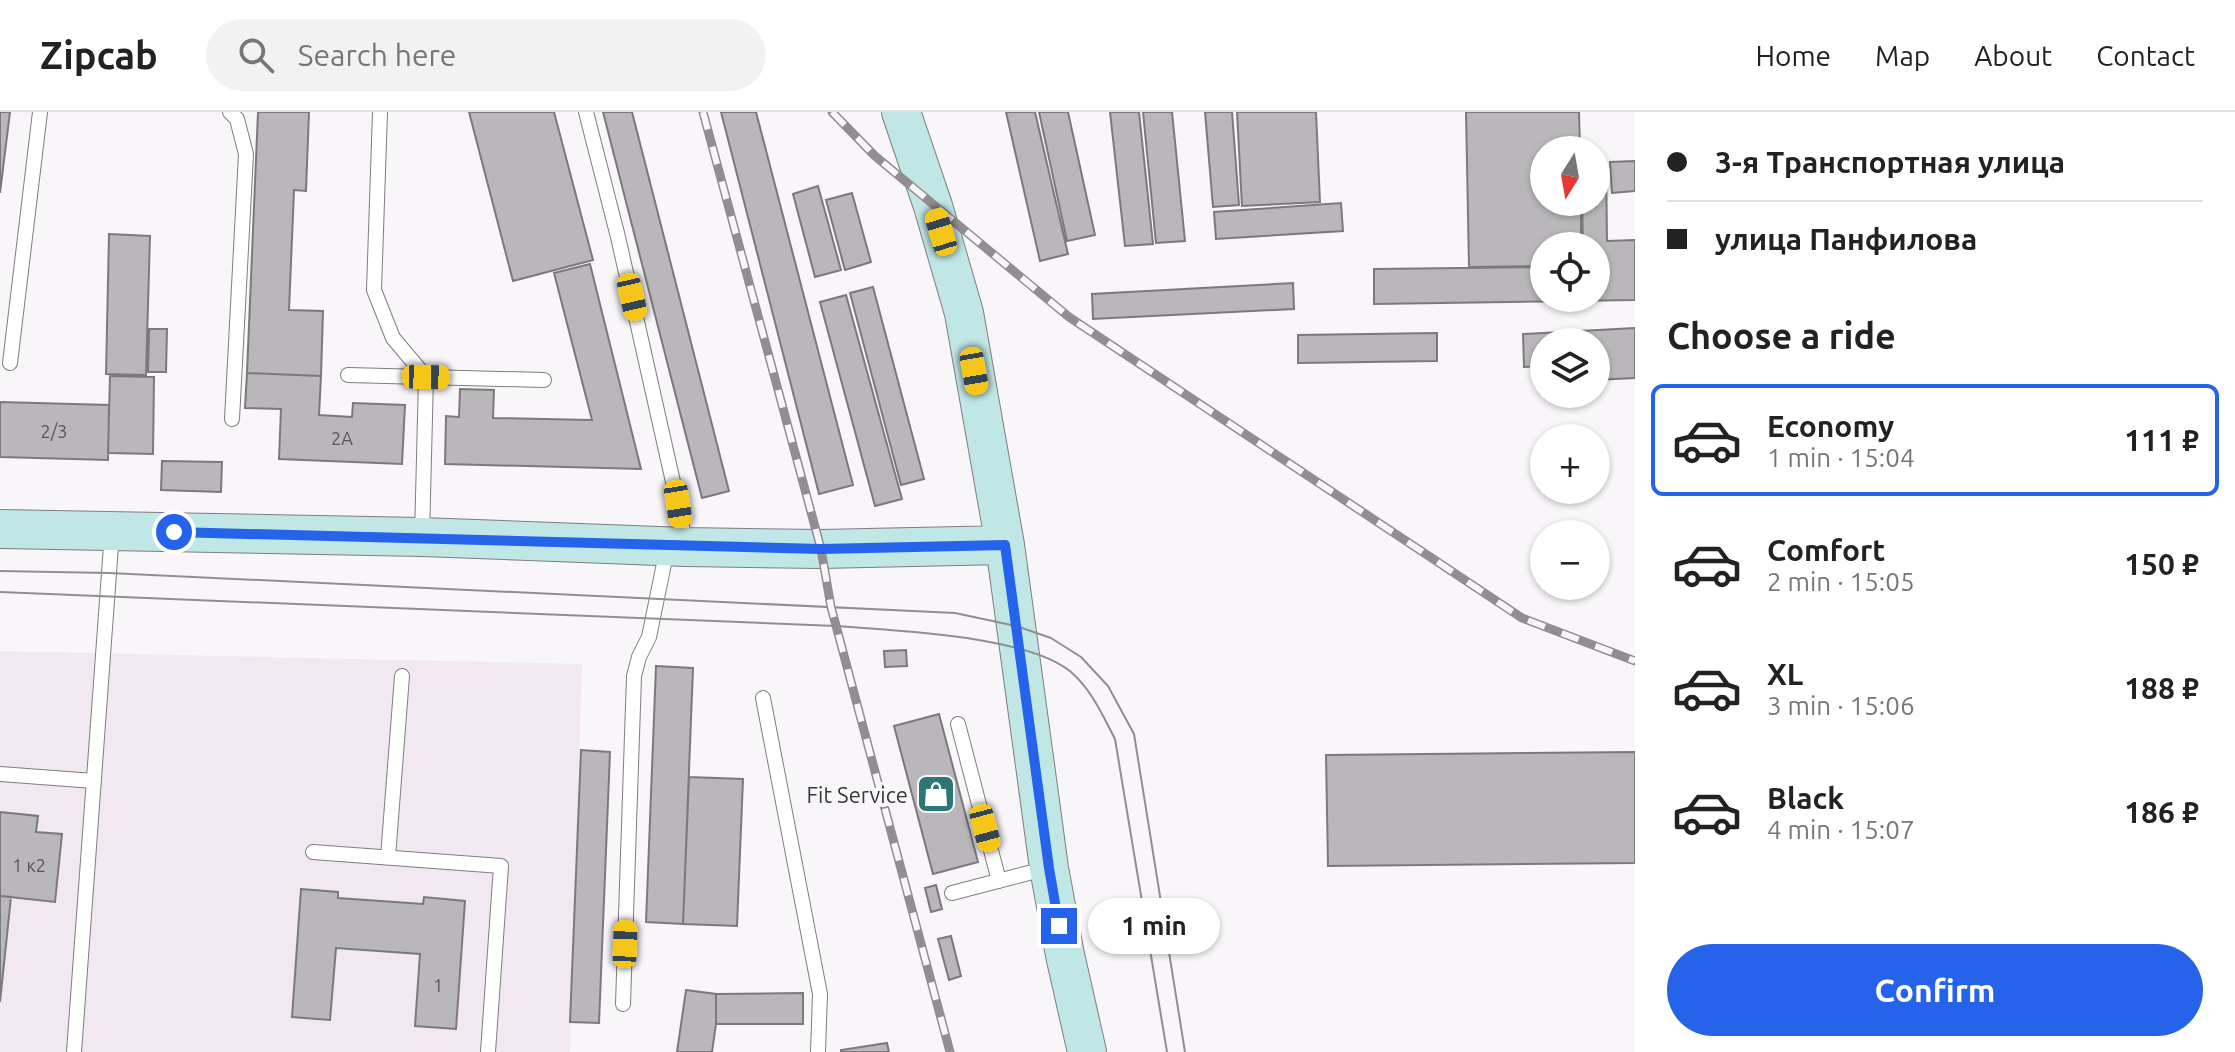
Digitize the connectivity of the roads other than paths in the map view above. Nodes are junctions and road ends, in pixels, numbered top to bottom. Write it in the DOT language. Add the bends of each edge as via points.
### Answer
graph roads {
  1 [pos="40,112"];
  2 [pos="230,112"];
  3 [pos="380,112"];
  4 [pos="586,112"];
  5 [pos="901,112"];
  6 [pos="10,363"];
  7 [pos="348,375"];
  8 [pos="426,377"];
  9 [pos="544,380"];
  10 [pos="232,419"];
  11 [pos="0,529"];
  12 [pos="112,531"];
  13 [pos="422,537"];
  14 [pos="1005,545"];
  15 [pos="676,546"];
  16 [pos="402,676"];
  17 [pos="763,698"];
  18 [pos="958,724"];
  19 [pos="0,774"];
  20 [pos="94,781"];
  21 [pos="313,852"];
  22 [pos="388,857"];
  23 [pos="1049,868"];
  24 [pos="999,881"];
  25 [pos="952,893"];
  26 [pos="623,1004"];
  27 [pos="74,1052"];
  28 [pos="488,1052"];
  29 [pos="818,1052"];
  30 [pos="1087,1052"];
  1 -- 6 [label="lane"];
  2 -- 10 [label="lane" via="237,119 246,154"];
  3 -- 8 [label="lane" via="374,290 393,338"];
  4 -- 15 [label="lane" via="678,504"];
  5 -- 14 [label="main road" via="964,313"];
  7 -- 8 [label="lane"];
  8 -- 9 [label="lane"];
  8 -- 13 [label="lane"];
  11 -- 12 [label="main road"];
  12 -- 13 [label="main road"];
  12 -- 20 [label="lane"];
  13 -- 15 [label="main road"];
  14 -- 15 [label="main road"];
  14 -- 23 [label="main road"];
  15 -- 26 [label="lane" via="634,676"];
  16 -- 22 [label="lane"];
  17 -- 29 [label="lane" via="820,994"];
  18 -- 24 [label="lane"];
  19 -- 20 [label="lane"];
  20 -- 27 [label="lane"];
  21 -- 22 [label="lane"];
  22 -- 28 [label="lane" via="501,866"];
  23 -- 24 [label="lane"];
  23 -- 30 [label="main road"];
  24 -- 25 [label="lane"];
}
